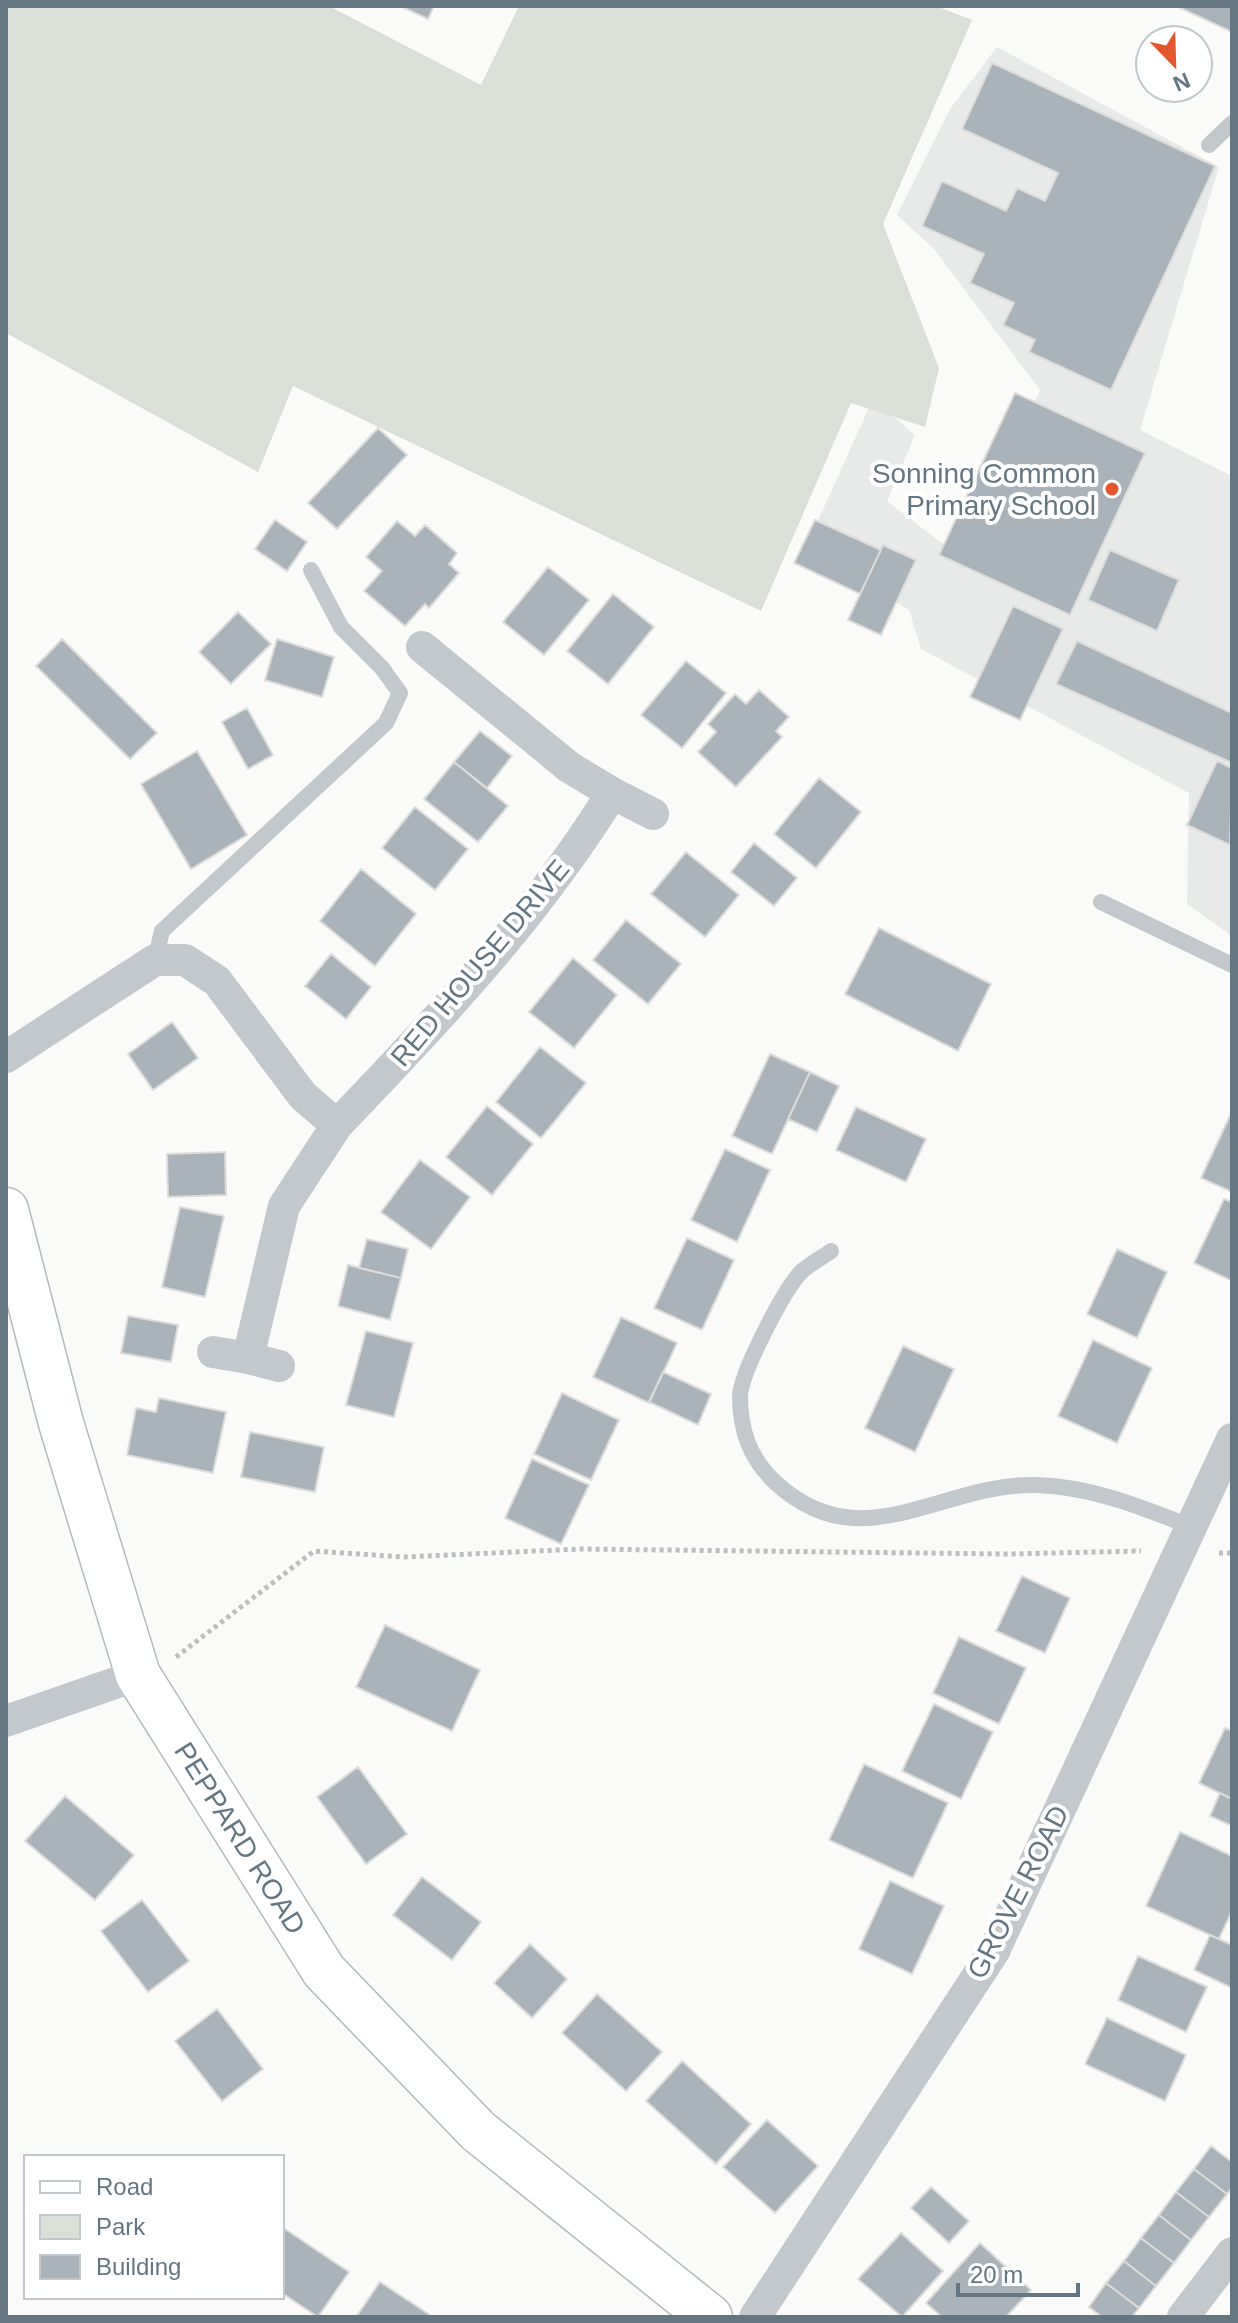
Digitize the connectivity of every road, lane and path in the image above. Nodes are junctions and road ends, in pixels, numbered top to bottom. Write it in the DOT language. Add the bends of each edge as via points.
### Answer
graph roads {
  1 [pos="1232,123"];
  2 [pos="1209,145"];
  3 [pos="311,570"];
  4 [pos="422,647"];
  5 [pos="612,793"];
  6 [pos="653,814"];
  7 [pos="1101,902"];
  8 [pos="155,960"];
  9 [pos="1232,965"];
  10 [pos="6,1057"];
  11 [pos="337,1125"];
  12 [pos="6,1210"];
  13 [pos="831,1251"];
  14 [pos="213,1352"];
  15 [pos="248,1358"];
  16 [pos="279,1366"];
  17 [pos="1232,1439"];
  18 [pos="1186,1539"];
  19 [pos="141,1682"];
  20 [pos="6,1721"];
  21 [pos="1232,2253"];
  22 [pos="710,2317"];
  23 [pos="755,2317"];
  24 [pos="1183,2317"];
  1 -- 2 [label="lane"];
  3 -- 8 [label="lane" via="341,627 400,693 386,723 162,931"];
  4 -- 5 [label="street" via="569,767"];
  5 -- 6 [label="street"];
  5 -- 11 [label="street, RED HOUSE DRIVE" via="581,845 435,1024"];
  7 -- 9 [label="lane"];
  8 -- 10 [label="street"];
  8 -- 11 [label="street" via="185,960 217,981 303,1096"];
  11 -- 15 [label="street, RED HOUSE DRIVE" via="284,1206"];
  12 -- 19 [label="main road, PEPPARD ROAD" via="61,1423"];
  13 -- 18 [label="lane" via="801,1272 749,1361 740,1390 740,1420 748,1447 783,1489 805,1506 855,1519 888,1519 969,1493 1034,1485 1079,1489 1129,1502"];
  14 -- 15 [label="street"];
  15 -- 16 [label="street"];
  17 -- 18 [label="street, GROVE ROAD"];
  18 -- 19 [label="path" via="1008,1554 580,1549 404,1557 314,1551"];
  18 -- 23 [label="street, GROVE ROAD" via="994,1951"];
  19 -- 20 [label="street"];
  19 -- 22 [label="main road, PEPPARD ROAD" via="324,1971 478,2131"];
  21 -- 24 [label="street"];
}
